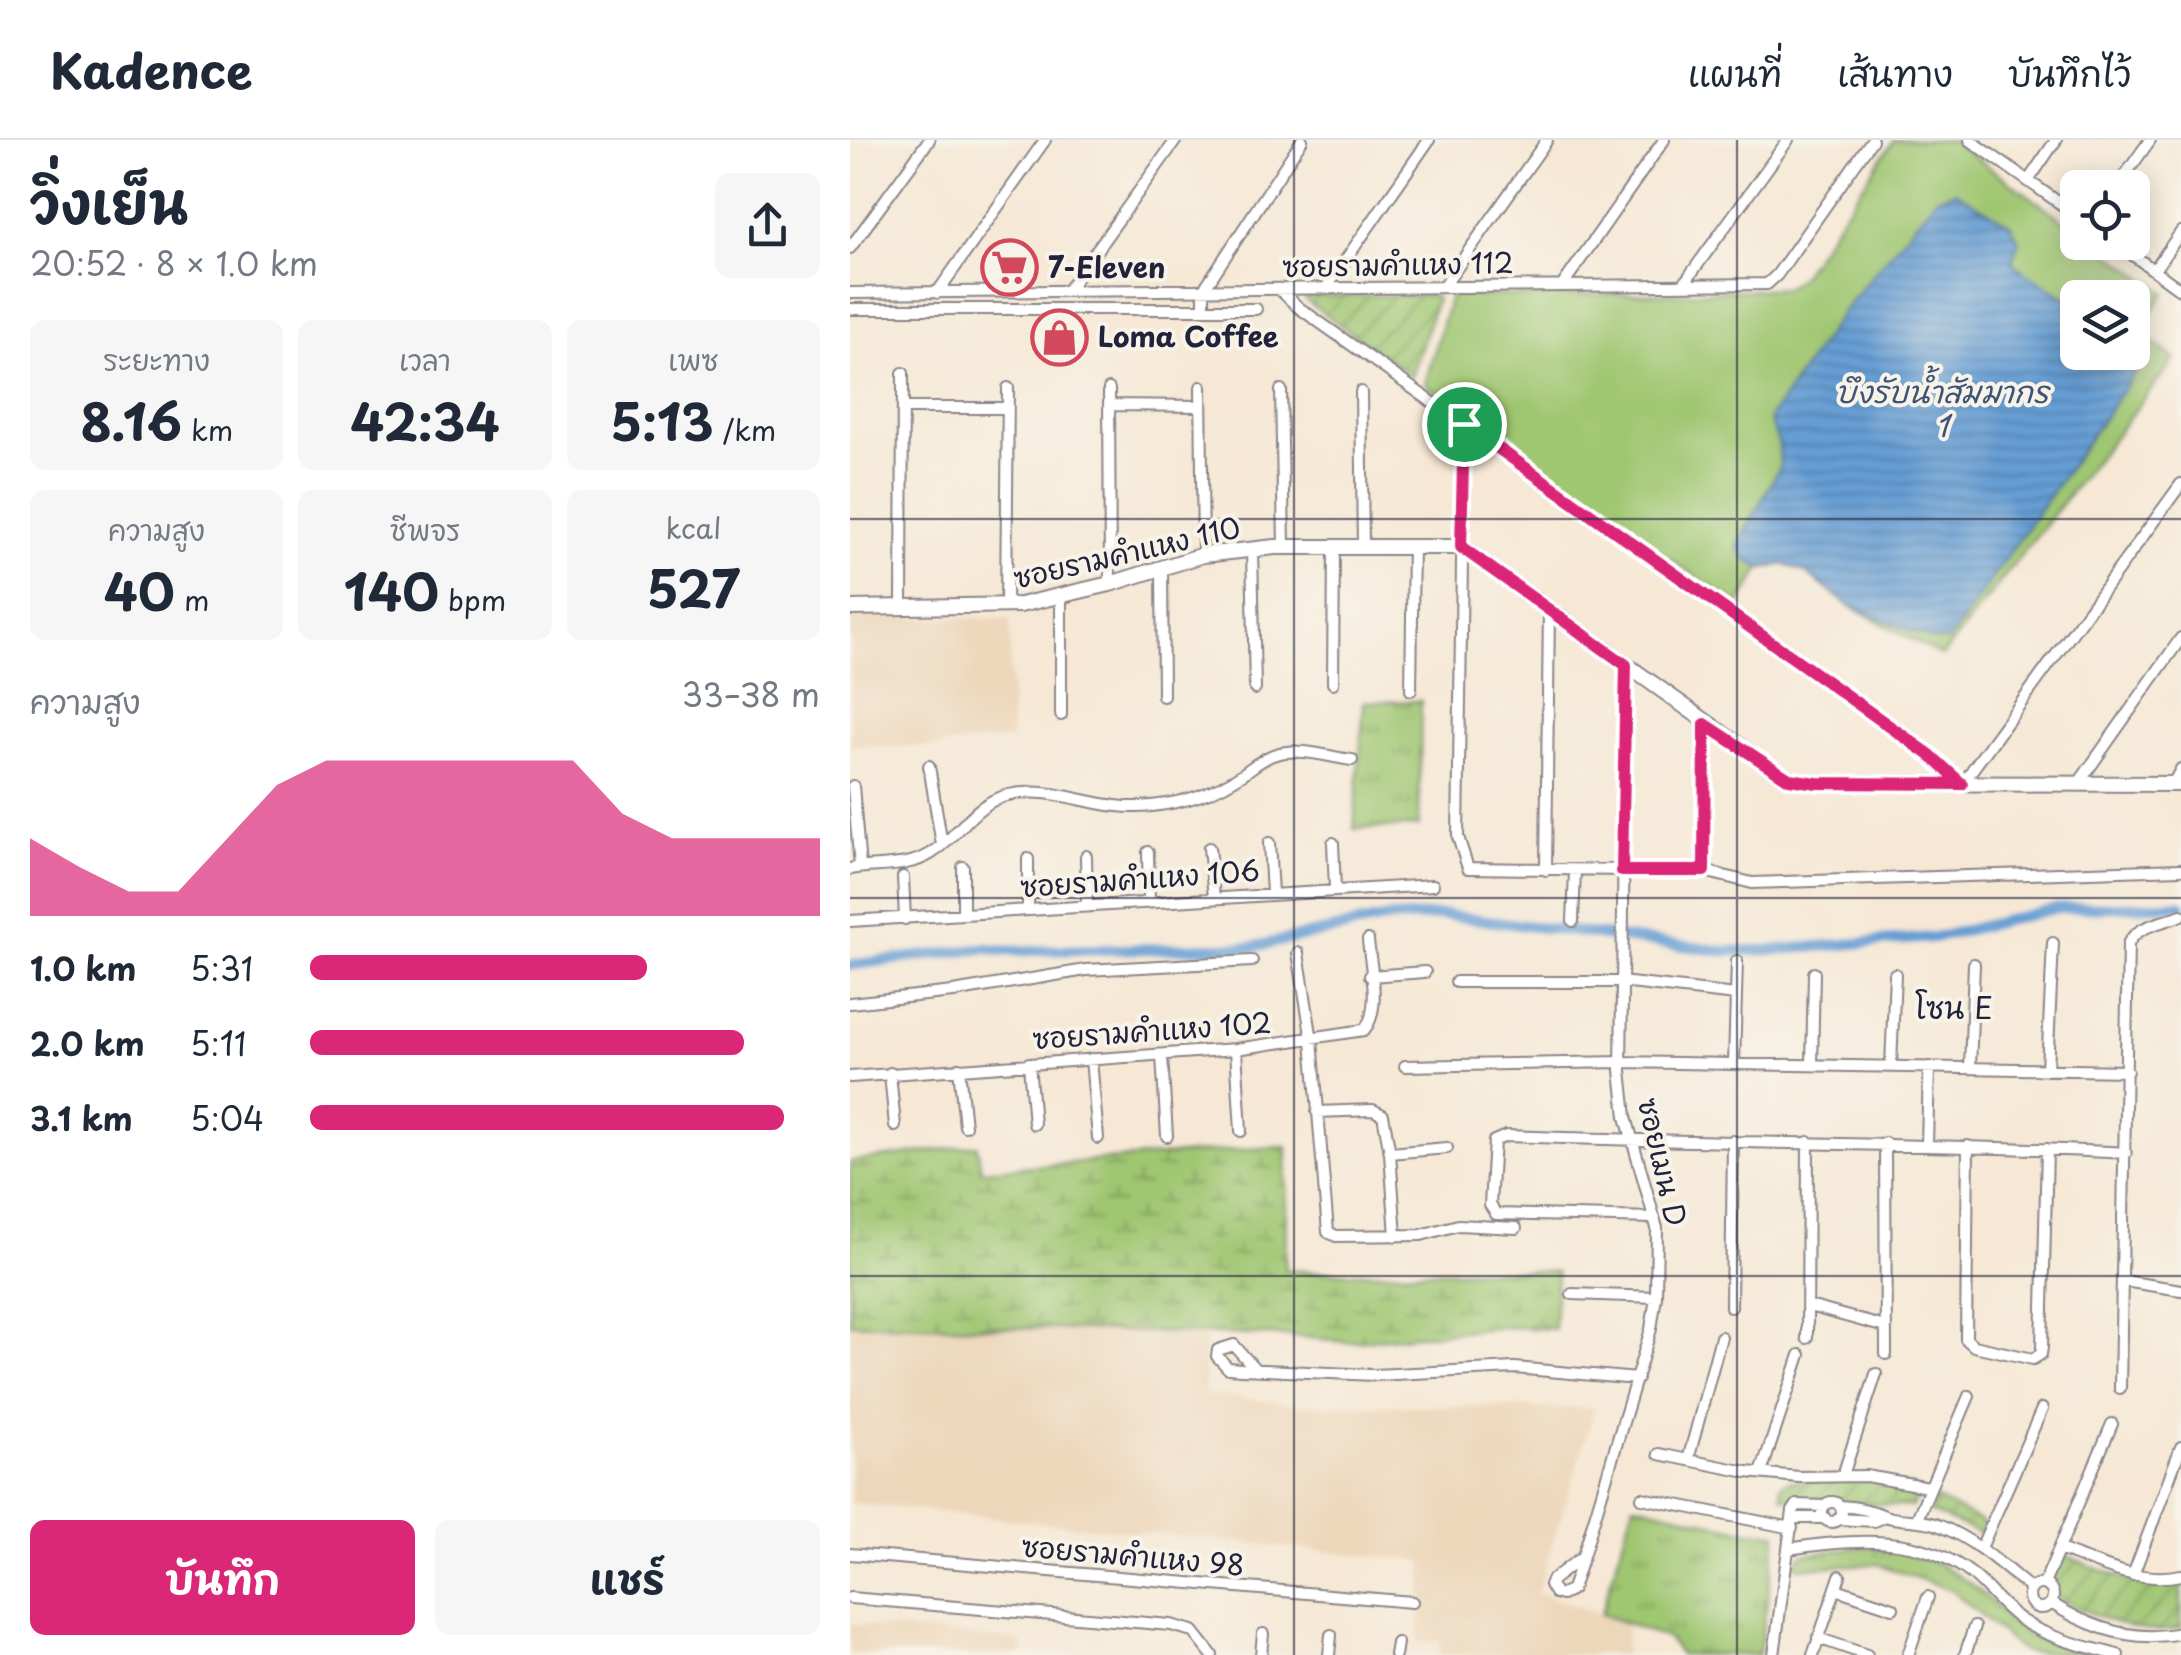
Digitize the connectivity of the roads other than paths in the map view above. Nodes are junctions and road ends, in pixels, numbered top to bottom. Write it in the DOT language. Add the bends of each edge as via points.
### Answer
graph roads {
  1 [pos="929,140"];
  2 [pos="1045,140"];
  3 [pos="1176,140"];
  4 [pos="1302,140"];
  5 [pos="1429,140"];
  6 [pos="1548,140"];
  7 [pos="1664,140"];
  8 [pos="1788,140"];
  9 [pos="1872,140"];
  10 [pos="1970,140"];
  11 [pos="2056,140"];
  12 [pos="2150,140"];
  13 [pos="2129,170"];
  14 [pos="2028,181"];
  15 [pos="2060,203"];
  16 [pos="2181,232"];
  17 [pos="850,248"];
  18 [pos="2140,260"];
  19 [pos="2154,270"];
  20 [pos="1685,282"];
  21 [pos="1444,286"];
  22 [pos="1562,286"];
  23 [pos="1326,288"];
  24 [pos="1204,289"];
  25 [pos="1280,289"];
  26 [pos="2181,290"];
  27 [pos="1067,291"];
  28 [pos="850,293"];
  29 [pos="937,293"];
  30 [pos="957,293"];
  31 [pos="850,308"];
  32 [pos="1204,308"];
  33 [pos="958,309"];
  34 [pos="1256,309"];
  35 [pos="903,373"];
  36 [pos="1201,387"];
  37 [pos="1008,388"];
  38 [pos="1109,389"];
  39 [pos="1281,390"];
  40 [pos="1361,392"];
  41 [pos="1110,406"];
  42 [pos="1202,406"];
  43 [pos="903,408"];
  44 [pos="1006,408"];
  45 [pos="1464,424"];
  46 [pos="2181,484"];
  47 [pos="1284,546"];
  48 [pos="1334,546"];
  49 [pos="1362,546"];
  50 [pos="1413,546"];
  51 [pos="1461,547"];
  52 [pos="1252,549"];
  53 [pos="1203,555"];
  54 [pos="1162,567"];
  55 [pos="1110,584"];
  56 [pos="1061,596"];
  57 [pos="902,606"];
  58 [pos="1006,606"];
  59 [pos="850,608"];
  60 [pos="1549,609"];
  61 [pos="2181,638"];
  62 [pos="1626,665"];
  63 [pos="1333,683"];
  64 [pos="1255,690"];
  65 [pos="1412,690"];
  66 [pos="1163,696"];
  67 [pos="1061,715"];
  68 [pos="1705,724"];
  69 [pos="1352,760"];
  70 [pos="929,766"];
  71 [pos="2181,770"];
  72 [pos="1964,784"];
  73 [pos="2078,784"];
  74 [pos="2177,784"];
  75 [pos="853,786"];
  76 [pos="1333,843"];
  77 [pos="1268,844"];
  78 [pos="942,845"];
  79 [pos="1209,848"];
  80 [pos="1148,852"];
  81 [pos="1086,856"];
  82 [pos="1028,858"];
  83 [pos="855,868"];
  84 [pos="963,868"];
  85 [pos="2181,868"];
  86 [pos="1546,870"];
  87 [pos="1575,871"];
  88 [pos="1622,871"];
  89 [pos="1704,871"];
  90 [pos="903,877"];
  91 [pos="1433,885"];
  92 [pos="1335,890"];
  93 [pos="1272,893"];
  94 [pos="1214,897"];
  95 [pos="1149,901"];
  96 [pos="1087,905"];
  97 [pos="1028,908"];
  98 [pos="963,914"];
  99 [pos="2181,914"];
  100 [pos="905,918"];
  101 [pos="1573,920"];
  102 [pos="850,922"];
  103 [pos="1368,940"];
  104 [pos="2053,943"];
  105 [pos="1298,953"];
  106 [pos="1252,961"];
  107 [pos="1737,961"];
  108 [pos="1974,964"];
  109 [pos="1425,972"];
  110 [pos="1814,973"];
  111 [pos="1895,974"];
  112 [pos="1370,976"];
  113 [pos="1456,982"];
  114 [pos="1621,982"];
  115 [pos="1736,995"];
  116 [pos="850,1003"];
  117 [pos="1312,1040"];
  118 [pos="1236,1049"];
  119 [pos="1162,1056"];
  120 [pos="1091,1058"];
  121 [pos="1620,1062"];
  122 [pos="1029,1063"];
  123 [pos="1734,1063"];
  124 [pos="1812,1065"];
  125 [pos="1405,1066"];
  126 [pos="1891,1066"];
  127 [pos="1929,1067"];
  128 [pos="960,1068"];
  129 [pos="1970,1068"];
  130 [pos="2047,1070"];
  131 [pos="2127,1072"];
  132 [pos="890,1074"];
  133 [pos="850,1077"];
  134 [pos="1317,1112"];
  135 [pos="1034,1124"];
  136 [pos="895,1126"];
  137 [pos="966,1126"];
  138 [pos="1241,1131"];
  139 [pos="1168,1136"];
  140 [pos="1098,1138"];
  141 [pos="1633,1141"];
  142 [pos="1733,1141"];
  143 [pos="1808,1142"];
  144 [pos="1885,1143"];
  145 [pos="1927,1144"];
  146 [pos="1968,1146"];
  147 [pos="1447,1148"];
  148 [pos="2047,1149"];
  149 [pos="1390,1153"];
  150 [pos="2126,1153"];
  151 [pos="1655,1218"];
  152 [pos="1516,1228"];
  153 [pos="1396,1236"];
  154 [pos="2124,1282"];
  155 [pos="2181,1290"];
  156 [pos="1572,1294"];
  157 [pos="1656,1297"];
  158 [pos="1809,1306"];
  159 [pos="1731,1307"];
  160 [pos="1884,1327"];
  161 [pos="1721,1338"];
  162 [pos="1807,1338"];
  163 [pos="1886,1354"];
  164 [pos="1800,1356"];
  165 [pos="1256,1370"];
  166 [pos="1876,1374"];
  167 [pos="1637,1379"];
  168 [pos="2120,1388"];
  169 [pos="1969,1396"];
  170 [pos="2042,1409"];
  171 [pos="2112,1424"];
  172 [pos="2181,1448"];
  173 [pos="1658,1454"];
  174 [pos="1688,1460"];
  175 [pos="1760,1473"];
  176 [pos="1843,1475"];
  177 [pos="1928,1487"];
  178 [pos="1642,1498"];
  179 [pos="1840,1506"];
  180 [pos="1824,1512"];
  181 [pos="1886,1516"];
  182 [pos="1917,1518"];
  183 [pos="1838,1519"];
  184 [pos="1792,1523"];
  185 [pos="1789,1548"];
  186 [pos="1981,1548"];
  187 [pos="2060,1549"];
  188 [pos="850,1554"];
  189 [pos="1583,1556"];
  190 [pos="2133,1575"];
  191 [pos="2181,1575"];
  192 [pos="1840,1576"];
  193 [pos="2044,1584"];
  194 [pos="1836,1589"];
  195 [pos="2030,1589"];
  196 [pos="1928,1597"];
  197 [pos="850,1598"];
  198 [pos="1412,1602"];
  199 [pos="2051,1603"];
  200 [pos="1893,1608"];
  201 [pos="1974,1627"];
  202 [pos="2181,1633"];
  203 [pos="1263,1634"];
  204 [pos="1331,1636"];
  205 [pos="1818,1638"];
  206 [pos="1212,1655"];
  207 [pos="1261,1655"];
  208 [pos="1328,1655"];
  209 [pos="1774,1655"];
  210 [pos="1813,1655"];
  211 [pos="1868,1655"];
  212 [pos="1908,1655"];
  213 [pos="1965,1655"];
  214 [pos="2118,1655"];
  1 -- 17 [label="street"];
  2 -- 29 [label="street"];
  3 -- 27 [label="street"];
  4 -- 24 [label="street"];
  5 -- 23 [label="street"];
  6 -- 21 [label="street"];
  7 -- 22 [label="street"];
  8 -- 20 [label="street"];
  9 -- 20 [label="street, ซอยรามคำแหง 112" via="1767,284"];
  10 -- 14 [label="street"];
  11 -- 14 [label="street"];
  12 -- 13 [label="street"];
  14 -- 15 [label="street"];
  16 -- 19 [label="street"];
  18 -- 19 [label="street"];
  19 -- 26 [label="street"];
  20 -- 22 [label="street, ซอยรามคำแหง 112"];
  21 -- 22 [label="street, ซอยรามคำแหง 112"];
  21 -- 23 [label="street, ซอยรามคำแหง 112"];
  23 -- 25 [label="street, ซอยรามคำแหง 112"];
  24 -- 25 [label="street, ซอยรามคำแหง 112"];
  24 -- 27 [label="street, ซอยรามคำแหง 112"];
  24 -- 32 [label="street"];
  25 -- 45 [label="street"];
  27 -- 30 [label="street, ซอยรามคำแหง 112"];
  28 -- 29 [label="street, ซอยรามคำแหง 112"];
  29 -- 30 [label="street, ซอยรามคำแหง 112"];
  30 -- 33 [label="street"];
  31 -- 33 [label="street, ซอยรามคำแหง 112"];
  32 -- 33 [label="street, ซอยรามคำแหง 112"];
  32 -- 34 [label="street, ซอยรามคำแหง 112"];
  35 -- 43 [label="street"];
  36 -- 42 [label="street"];
  37 -- 44 [label="street"];
  38 -- 41 [label="street"];
  39 -- 47 [label="street"];
  40 -- 49 [label="street"];
  41 -- 42 [label="street"];
  41 -- 55 [label="street"];
  42 -- 53 [label="street"];
  43 -- 44 [label="street"];
  43 -- 57 [label="street"];
  44 -- 58 [label="street"];
  45 -- 51 [label="street"];
  45 -- 72 [label="street"];
  46 -- 72 [label="street"];
  47 -- 48 [label="street, ซอยรามคำแหง 110"];
  47 -- 52 [label="street, ซอยรามคำแหง 110"];
  48 -- 49 [label="street, ซอยรามคำแหง 110"];
  48 -- 63 [label="street"];
  49 -- 50 [label="street, ซอยรามคำแหง 110"];
  50 -- 51 [label="street, ซอยรามคำแหง 110"];
  50 -- 65 [label="street"];
  51 -- 60 [label="street"];
  51 -- 86 [label="street" via="1458,837 1468,868"];
  52 -- 53 [label="street, ซอยรามคำแหง 110"];
  52 -- 64 [label="street"];
  53 -- 54 [label="street, ซอยรามคำแหง 110"];
  54 -- 55 [label="street, ซอยรามคำแหง 110"];
  54 -- 66 [label="street"];
  55 -- 56 [label="street, ซอยรามคำแหง 110"];
  56 -- 58 [label="street, ซอยรามคำแหง 110"];
  56 -- 67 [label="street"];
  57 -- 58 [label="street, ซอยรามคำแหง 110"];
  57 -- 59 [label="street, ซอยรามคำแหง 110"];
  60 -- 62 [label="street"];
  60 -- 86 [label="street"];
  61 -- 73 [label="street"];
  62 -- 68 [label="street"];
  62 -- 88 [label="street, ซอยเมน D"];
  68 -- 72 [label="street" via="1789,779"];
  68 -- 89 [label="street"];
  69 -- 78 [label="street" via="1277,754 1194,800 1147,807 1100,806 1039,792 1010,795 966,818"];
  70 -- 78 [label="street"];
  71 -- 74 [label="street"];
  72 -- 73 [label="street"];
  73 -- 74 [label="street"];
  75 -- 83 [label="street"];
  76 -- 92 [label="street"];
  77 -- 93 [label="street"];
  78 -- 83 [label="street" via="916,861"];
  79 -- 94 [label="street"];
  80 -- 95 [label="street"];
  81 -- 96 [label="street"];
  82 -- 97 [label="street"];
  84 -- 98 [label="street"];
  85 -- 89 [label="street" via="1752,884"];
  86 -- 87 [label="street"];
  87 -- 88 [label="street"];
  87 -- 101 [label="street"];
  88 -- 89 [label="street"];
  88 -- 114 [label="street, ซอยเมน D"];
  90 -- 100 [label="street"];
  91 -- 92 [label="street, ซอยรามคําแหง 106"];
  92 -- 93 [label="street, ซอยรามคําแหง 106"];
  93 -- 94 [label="street, ซอยรามคําแหง 106"];
  94 -- 95 [label="street, ซอยรามคําแหง 106"];
  95 -- 96 [label="street, ซอยรามคําแหง 106"];
  96 -- 97 [label="street, ซอยรามคําแหง 106"];
  97 -- 98 [label="street, ซอยรามคําแหง 106"];
  98 -- 100 [label="street, ซอยรามคําแหง 106"];
  99 -- 131 [label="street" via="2150,925 2128,944"];
  100 -- 102 [label="street, ซอยรามคําแหง 106"];
  103 -- 112 [label="street, ซอยรามคําแหง 102"];
  104 -- 130 [label="street"];
  105 -- 117 [label="street"];
  106 -- 116 [label="street" via="1086,970"];
  107 -- 115 [label="street"];
  108 -- 129 [label="street"];
  109 -- 112 [label="street"];
  110 -- 124 [label="street"];
  111 -- 126 [label="street"];
  112 -- 117 [label="street, ซอยรามคําแหง 102" via="1370,1024"];
  113 -- 114 [label="street"];
  114 -- 115 [label="street"];
  114 -- 121 [label="street, ซอยเมน D"];
  115 -- 123 [label="street"];
  117 -- 118 [label="street, ซอยรามคําแหง 102"];
  117 -- 134 [label="street"];
  118 -- 119 [label="street, ซอยรามคําแหง 102"];
  118 -- 138 [label="street"];
  119 -- 120 [label="street, ซอยรามคําแหง 102"];
  119 -- 139 [label="street"];
  120 -- 122 [label="street, ซอยรามคําแหง 102"];
  120 -- 140 [label="street"];
  121 -- 123 [label="street"];
  121 -- 125 [label="street"];
  121 -- 141 [label="street, ซอยเมน D"];
  122 -- 128 [label="street, ซอยรามคําแหง 102"];
  122 -- 135 [label="street"];
  123 -- 124 [label="street"];
  124 -- 126 [label="street"];
  126 -- 127 [label="street"];
  127 -- 129 [label="street"];
  127 -- 145 [label="street"];
  128 -- 132 [label="street, ซอยรามคําแหง 102"];
  128 -- 137 [label="street"];
  129 -- 130 [label="street"];
  130 -- 131 [label="street"];
  131 -- 150 [label="street"];
  132 -- 133 [label="street, ซอยรามคําแหง 102"];
  132 -- 136 [label="street"];
  134 -- 149 [label="street" via="1379,1112"];
  134 -- 153 [label="street" via="1328,1232"];
  141 -- 142 [label="street"];
  141 -- 151 [label="street, ซอยเมน D"];
  141 -- 151 [label="street" via="1498,1137 1490,1204 1496,1214"];
  142 -- 143 [label="street"];
  142 -- 159 [label="street"];
  143 -- 144 [label="street"];
  143 -- 158 [label="street"];
  144 -- 145 [label="street"];
  144 -- 160 [label="street"];
  145 -- 146 [label="street"];
  146 -- 148 [label="street"];
  146 -- 148 [label="street" via="1966,1339 2033,1359 2041,1354"];
  147 -- 149 [label="street"];
  148 -- 150 [label="street"];
  149 -- 153 [label="street"];
  150 -- 154 [label="street"];
  151 -- 157 [label="street, ซอยเมน D"];
  152 -- 153 [label="street" via="1458,1225"];
  154 -- 155 [label="street"];
  154 -- 168 [label="street"];
  156 -- 157 [label="street"];
  157 -- 167 [label="street, ซอยเมน D"];
  158 -- 160 [label="street"];
  158 -- 162 [label="street"];
  160 -- 163 [label="street"];
  161 -- 174 [label="street"];
  164 -- 175 [label="street"];
  165 -- 167 [label="street" via="1374,1375 1516,1368"];
  166 -- 176 [label="street"];
  167 -- 189 [label="street, ซอยเมน D"];
  169 -- 177 [label="street"];
  170 -- 186 [label="street"];
  171 -- 187 [label="street"];
  172 -- 190 [label="street"];
  173 -- 174 [label="street"];
  174 -- 175 [label="street"];
  175 -- 176 [label="street"];
  176 -- 177 [label="street"];
  177 -- 182 [label="street"];
  178 -- 184 [label="street"];
  179 -- 180 [label="street" via="1831,1502"];
  179 -- 181 [label="street"];
  179 -- 183 [label="street"];
  180 -- 183 [label="street"];
  180 -- 184 [label="street"];
  181 -- 182 [label="street"];
  181 -- 183 [label="street"];
  182 -- 186 [label="street"];
  184 -- 185 [label="street"];
  185 -- 209 [label="street"];
  185 -- 214 [label="street" via="1860,1540 1927,1552 1973,1576 2028,1625"];
  186 -- 195 [label="street"];
  187 -- 190 [label="street"];
  187 -- 193 [label="street"];
  188 -- 198 [label="street, ซอยรามคําแหง 98"];
  190 -- 191 [label="street"];
  192 -- 194 [label="street"];
  193 -- 195 [label="street"];
  193 -- 199 [label="street"];
  194 -- 200 [label="street"];
  194 -- 205 [label="street"];
  195 -- 199 [label="street" via="2036,1607"];
  196 -- 212 [label="street"];
  197 -- 206 [label="street" via="1171,1625 1193,1631"];
  199 -- 202 [label="street" via="2133,1636"];
  201 -- 213 [label="street"];
  203 -- 207 [label="street"];
  204 -- 208 [label="street"];
  205 -- 210 [label="street"];
  205 -- 211 [label="street"];
}
